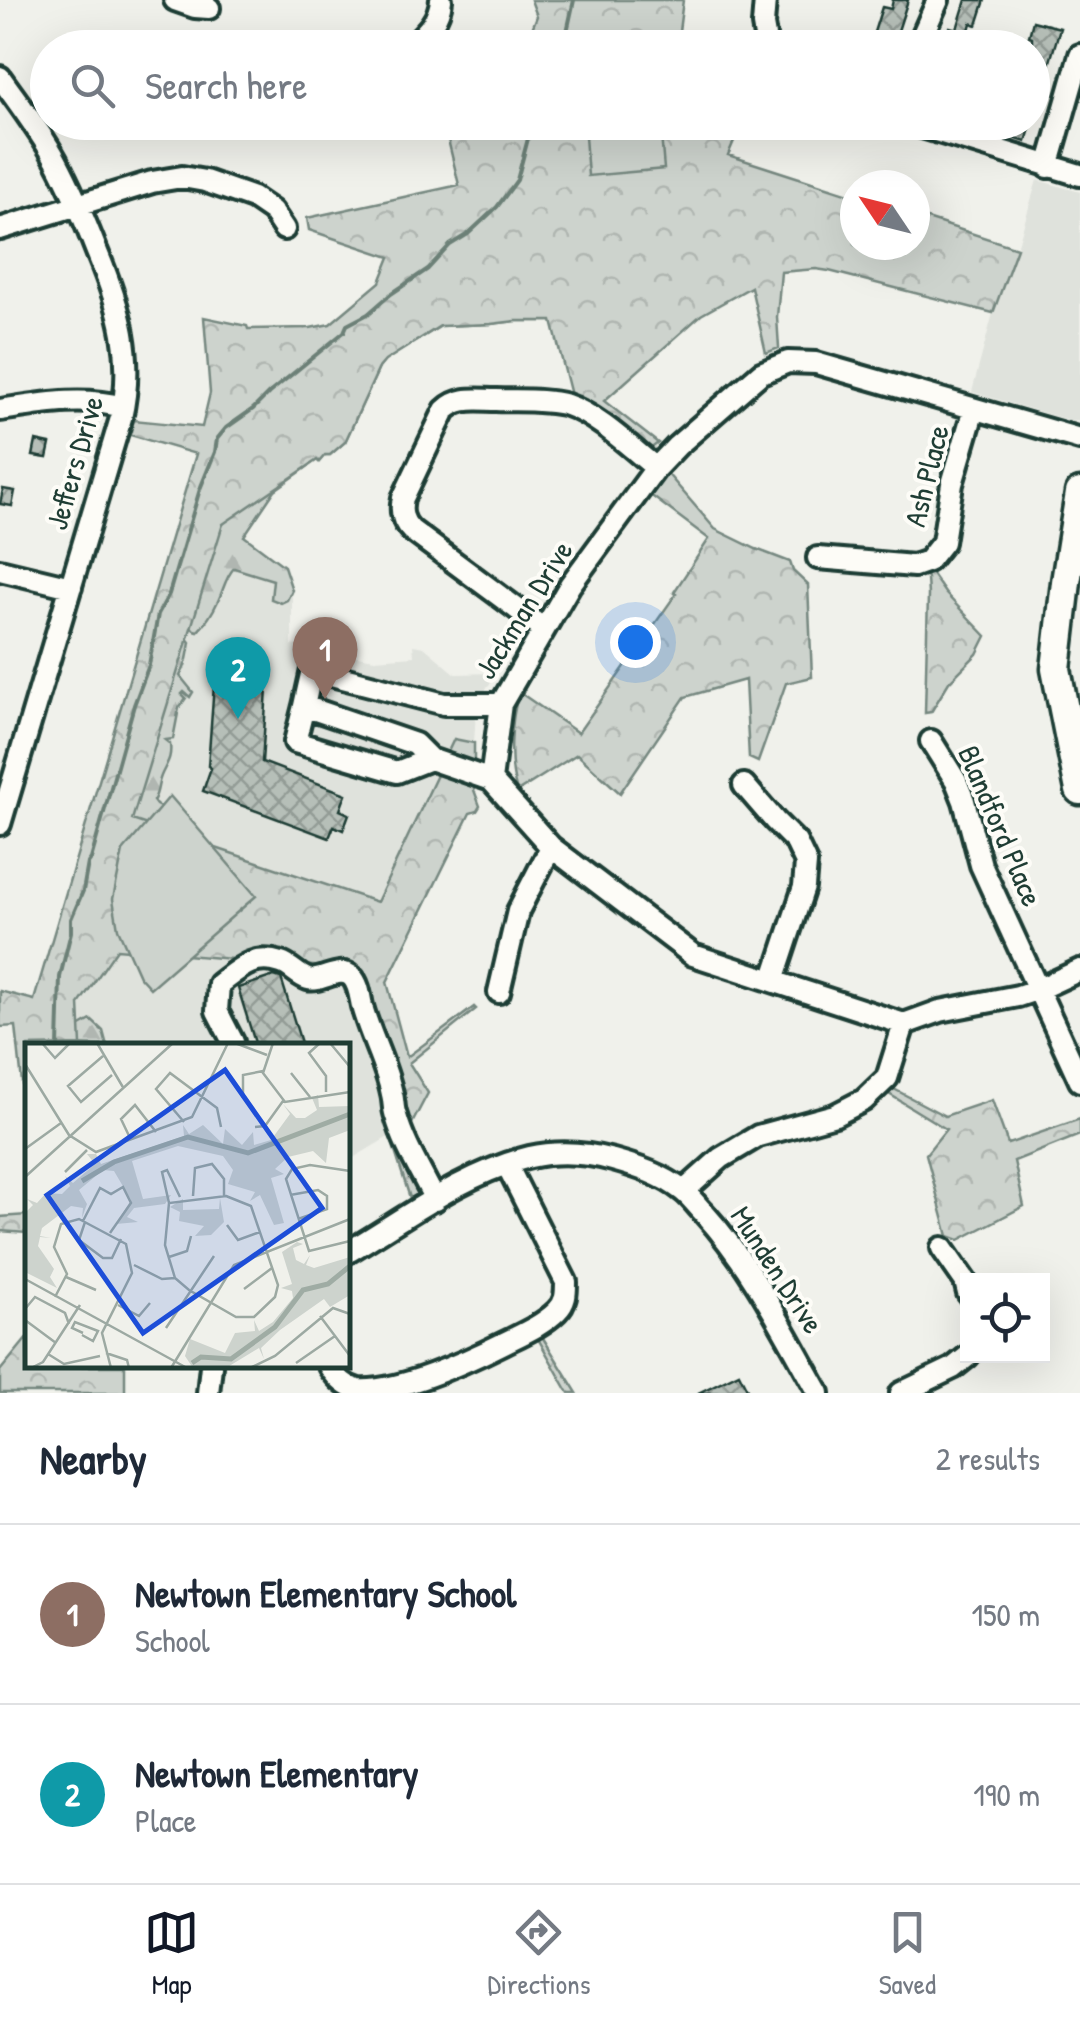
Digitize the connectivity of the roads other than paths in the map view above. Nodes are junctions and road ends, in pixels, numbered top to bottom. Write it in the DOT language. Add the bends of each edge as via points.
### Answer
graph roads {
  1 [pos="175,0"];
  2 [pos="441,0"];
  3 [pos="765,0"];
  4 [pos="938,0"];
  5 [pos="209,8"];
  6 [pos="427,30"];
  7 [pos="763,30"];
  8 [pos="925,30"];
  9 [pos="1080,56"];
  10 [pos="0,76"];
  11 [pos="30,121"];
  12 [pos="43,140"];
  13 [pos="963,140"];
  14 [pos="1048,167"];
  15 [pos="1080,175"];
  16 [pos="78,204"];
  17 [pos="0,228"];
  18 [pos="284,229"];
  19 [pos="123,407"];
  20 [pos="974,408"];
  21 [pos="0,410"];
  22 [pos="1080,439"];
  23 [pos="656,468"];
  24 [pos="1080,493"];
  25 [pos="818,558"];
  26 [pos="0,570"];
  27 [pos="70,587"];
  28 [pos="544,629"];
  29 [pos="501,704"];
  30 [pos="304,706"];
  31 [pos="931,740"];
  32 [pos="1,745"];
  33 [pos="22,750"];
  34 [pos="430,759"];
  35 [pos="491,780"];
  36 [pos="744,784"];
  37 [pos="1080,790"];
  38 [pos="0,824"];
  39 [pos="551,847"];
  40 [pos="1080,970"];
  41 [pos="773,981"];
  42 [pos="1040,989"];
  43 [pos="500,992"];
  44 [pos="904,1024"];
  45 [pos="233,1043"];
  46 [pos="1080,1080"];
  47 [pos="506,1164"];
  48 [pos="684,1192"];
  49 [pos="435,1200"];
  50 [pos="942,1248"];
  51 [pos="350,1251"];
  52 [pos="960,1274"];
  53 [pos="960,1362"];
  54 [pos="211,1368"];
  55 [pos="330,1368"];
  56 [pos="208,1393"];
  57 [pos="819,1393"];
  58 [pos="902,1393"];
  1 -- 5 [label="street"];
  2 -- 6 [label="street"];
  3 -- 7 [label="street"];
  4 -- 8 [label="street"];
  9 -- 14 [label="street"];
  10 -- 11 [label="street, Jeffers Drive"];
  12 -- 16 [label="street, Jeffers Drive"];
  13 -- 14 [label="street"];
  14 -- 15 [label="street"];
  16 -- 17 [label="street"];
  16 -- 18 [label="street" via="190,178 261,203"];
  16 -- 19 [label="street, Jeffers Drive" via="121,318"];
  19 -- 21 [label="street" via="74,402"];
  19 -- 27 [label="street, Jeffers Drive"];
  20 -- 22 [label="street, Jackman Drive"];
  20 -- 23 [label="street, Jackman Drive" via="823,364 788,362 752,379"];
  20 -- 25 [label="street, Ash Place" via="935,555 914,566"];
  23 -- 28 [label="street, Jackman Drive"];
  23 -- 28 [label="street" via="565,405 466,400 445,410 403,498 403,520"];
  24 -- 37 [label="main road" via="1056,669"];
  26 -- 27 [label="street"];
  27 -- 33 [label="street, Jeffers Drive"];
  28 -- 29 [label="street, Jackman Drive"];
  29 -- 30 [label="street" via="444,704 312,670"];
  29 -- 35 [label="street, Jackman Drive"];
  30 -- 34 [label="street" via="415,744"];
  30 -- 34 [label="street" via="295,742 397,772"];
  31 -- 42 [label="street, Blandford Place" via="956,781 981,865"];
  32 -- 33 [label="street"];
  33 -- 38 [label="street, Jeffers Drive"];
  34 -- 35 [label="street"];
  35 -- 39 [label="street"];
  36 -- 41 [label="street" via="796,842 806,863"];
  39 -- 41 [label="street" via="693,955"];
  39 -- 43 [label="street" via="518,910"];
  40 -- 42 [label="street"];
  41 -- 44 [label="street"];
  42 -- 44 [label="street"];
  42 -- 46 [label="street, Blandford Place"];
  44 -- 48 [label="street" via="886,1078 864,1100 835,1116 758,1136 720,1158"];
  45 -- 49 [label="street" via="217,1010 220,984 247,962 283,964 308,979 352,978 400,1130"];
  47 -- 48 [label="street, Munden Drive" via="549,1154 601,1156 651,1172"];
  47 -- 49 [label="street, Munden Drive"];
  47 -- 55 [label="street" via="566,1282 558,1310 416,1383 357,1390"];
  48 -- 57 [label="street, Munden Drive" via="752,1276"];
  49 -- 51 [label="street, Munden Drive"];
  50 -- 52 [label="street"];
  53 -- 58 [label="street"];
  54 -- 56 [label="street"];
}
